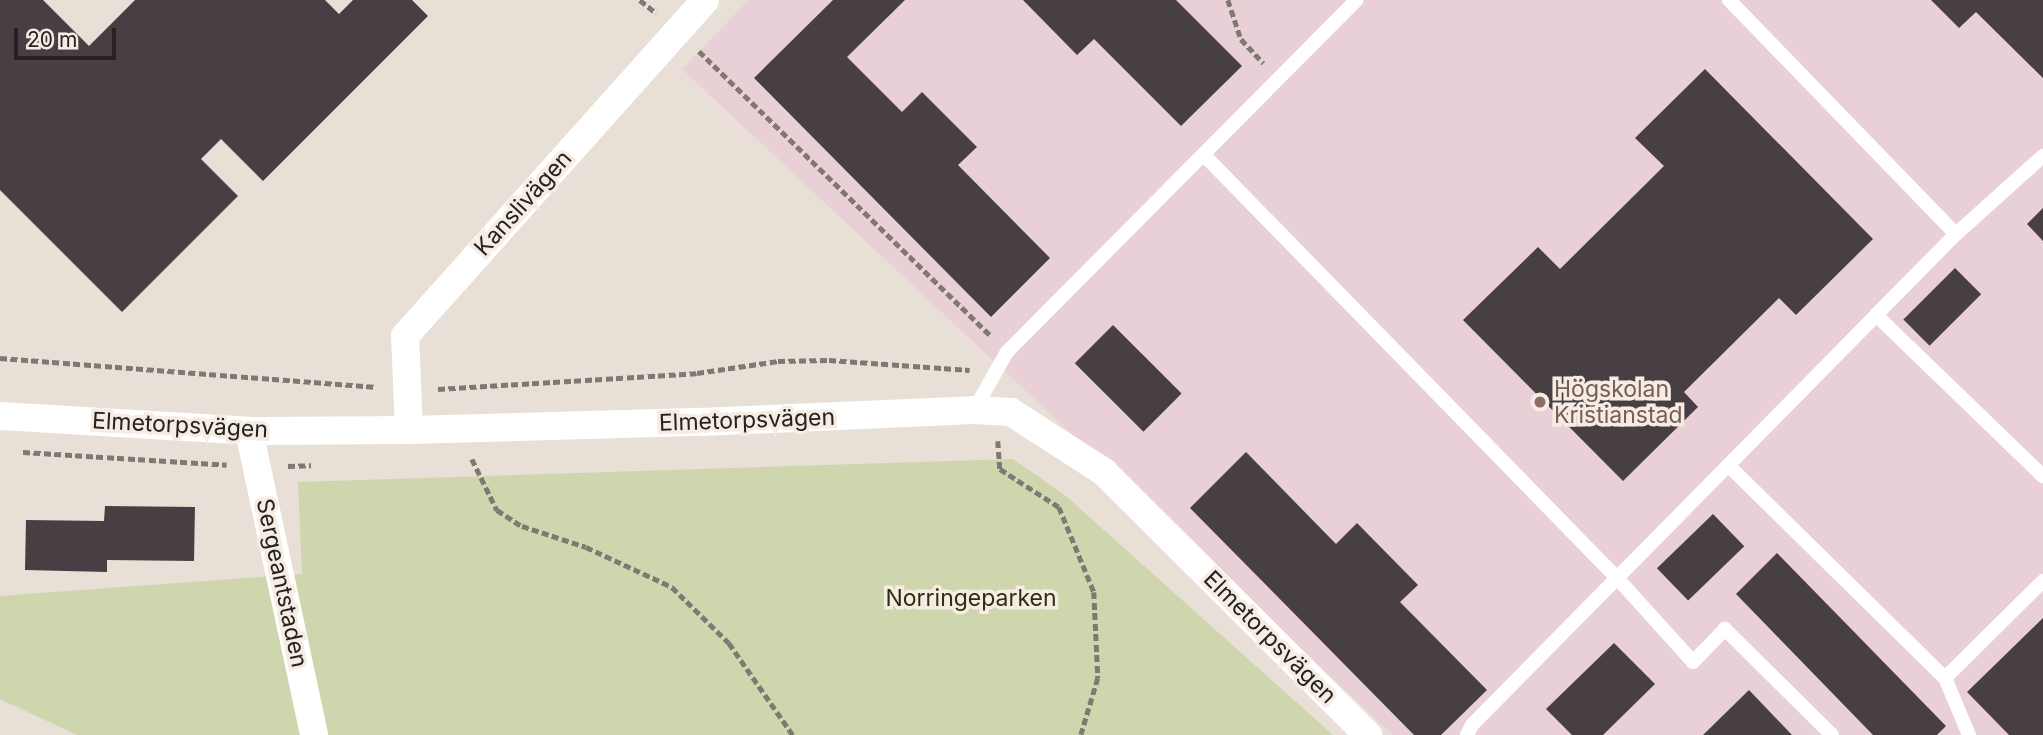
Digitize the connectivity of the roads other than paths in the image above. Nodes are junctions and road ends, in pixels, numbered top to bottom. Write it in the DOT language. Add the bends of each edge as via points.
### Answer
graph roads {
  1 [pos="705,0"];
  2 [pos="1356,0"];
  3 [pos="1729,0"];
  4 [pos="1203,155"];
  5 [pos="2043,156"];
  6 [pos="1956,234"];
  7 [pos="1876,315"];
  8 [pos="974,410"];
  9 [pos="0,415"];
  10 [pos="249,430"];
  11 [pos="408,430"];
  12 [pos="1728,465"];
  13 [pos="2043,476"];
  14 [pos="1617,578"];
  15 [pos="2043,581"];
  16 [pos="1945,678"];
  17 [pos="314,735"];
  18 [pos="1368,735"];
  19 [pos="1467,735"];
  20 [pos="1832,735"];
  21 [pos="1969,735"];
  1 -- 11 [label="street, Kanslivägen" via="405,336"];
  2 -- 4 [label="lane"];
  3 -- 6 [label="lane"];
  4 -- 8 [label="lane" via="1007,352"];
  4 -- 14 [label="lane"];
  5 -- 6 [label="lane"];
  6 -- 7 [label="lane"];
  7 -- 12 [label="lane"];
  7 -- 13 [label="lane"];
  8 -- 11 [label="street, Elmetorpsvägen"];
  8 -- 18 [label="street, Elmetorpsvägen" via="1012,412 1104,472"];
  9 -- 10 [label="street, Elmetorpsvägen"];
  10 -- 11 [label="street, Elmetorpsvägen"];
  10 -- 17 [label="street, Sergeantstaden"];
  12 -- 14 [label="lane"];
  12 -- 16 [label="lane"];
  14 -- 19 [label="lane"];
  14 -- 20 [label="lane" via="1693,662 1725,629"];
  15 -- 16 [label="lane"];
  16 -- 21 [label="lane"];
}
